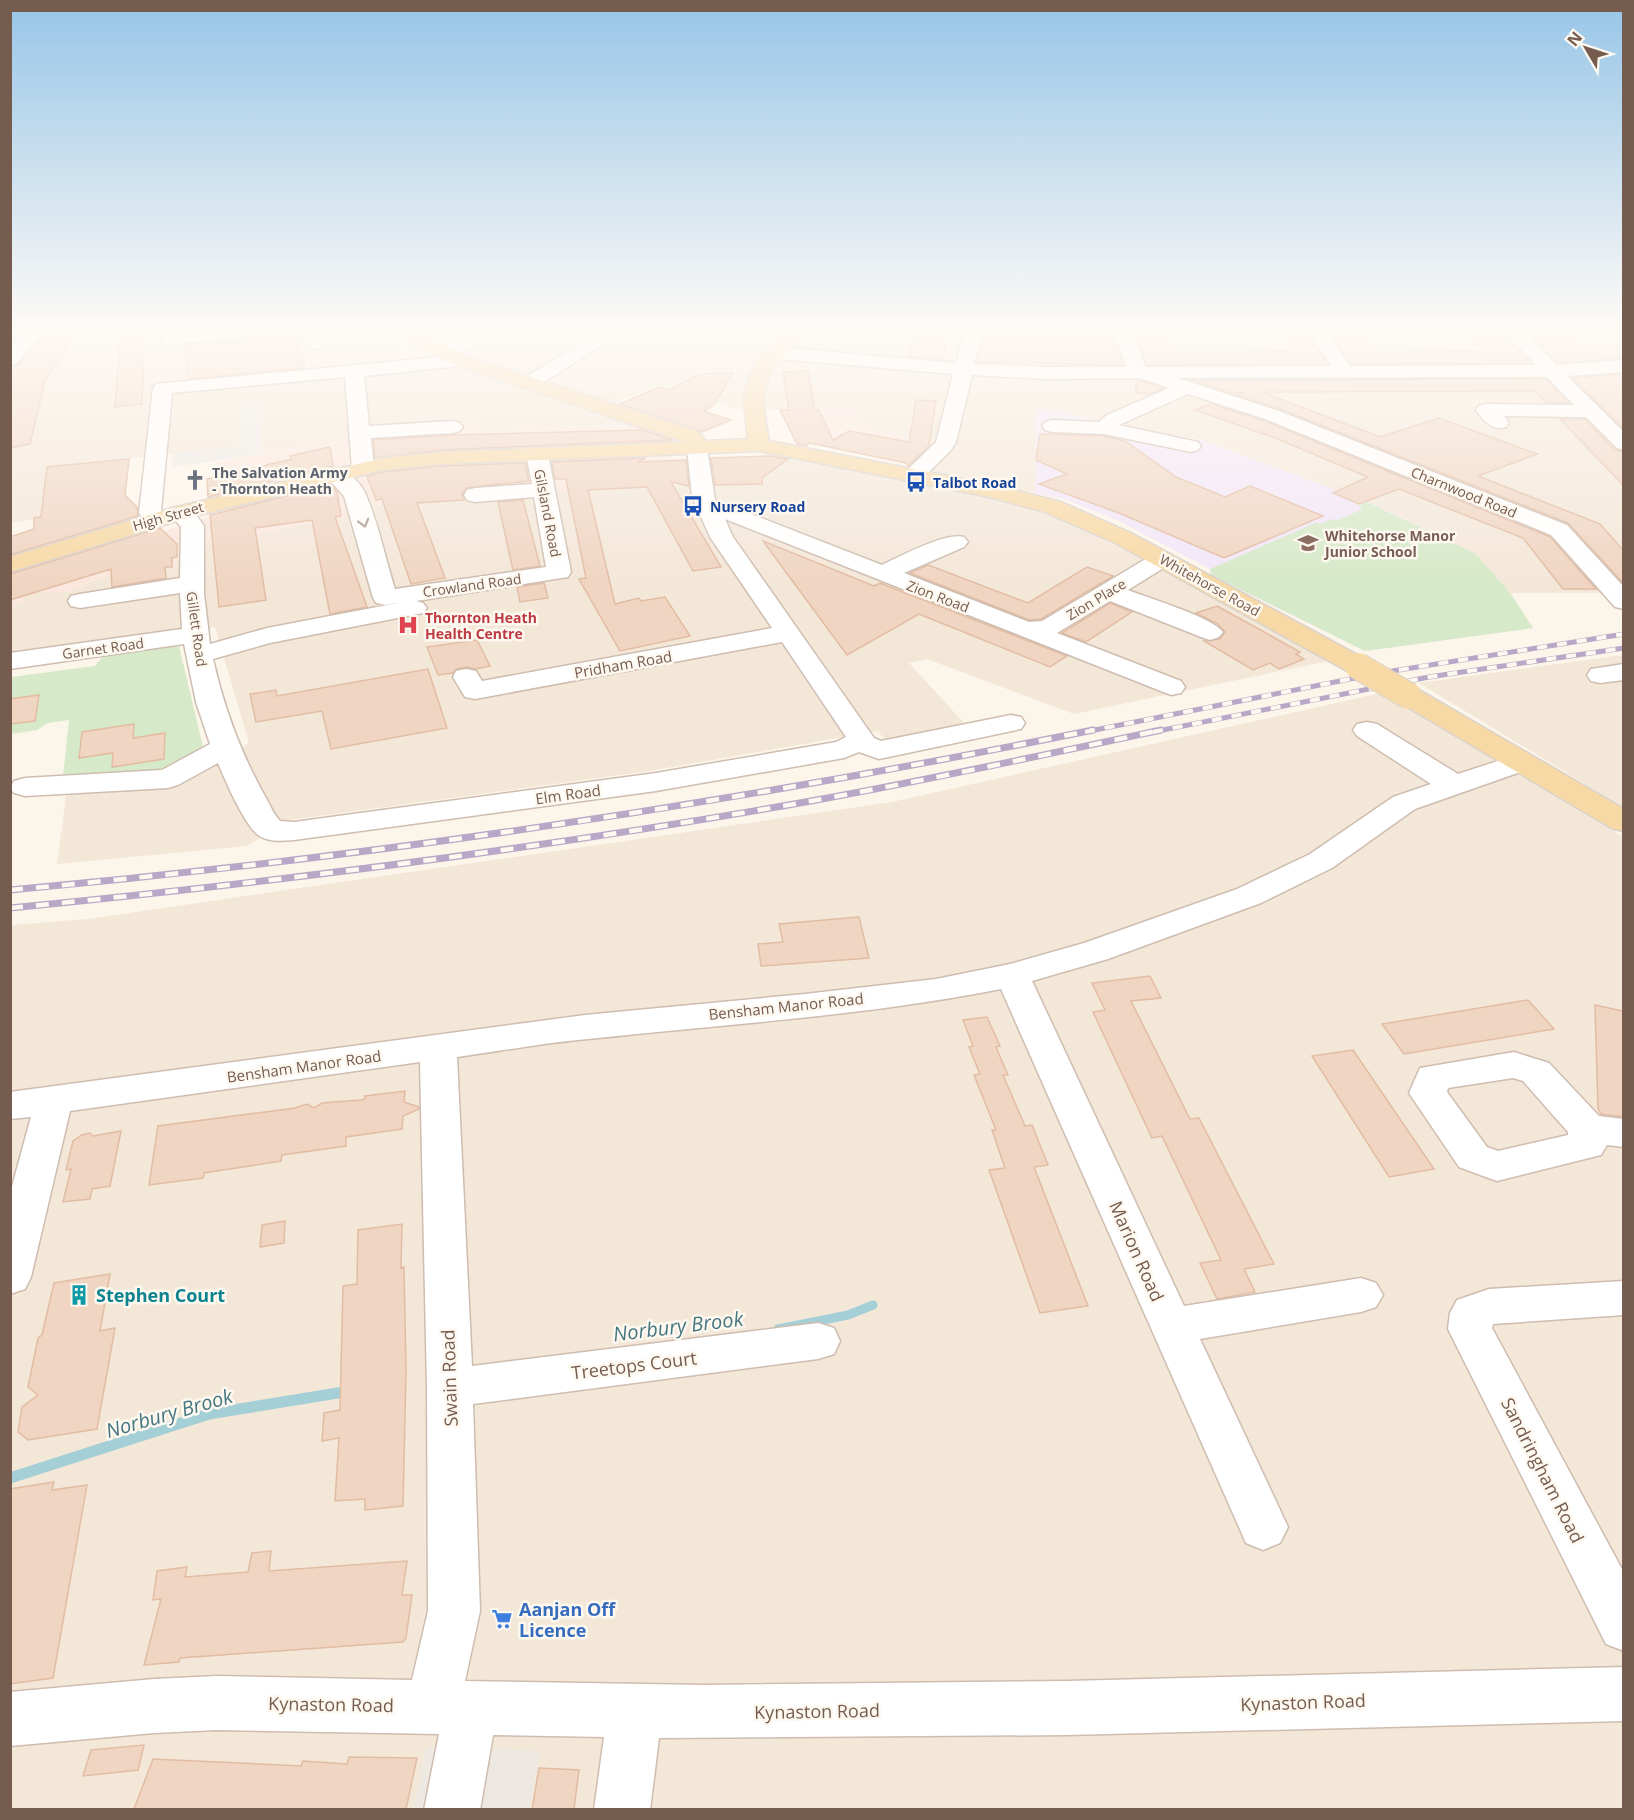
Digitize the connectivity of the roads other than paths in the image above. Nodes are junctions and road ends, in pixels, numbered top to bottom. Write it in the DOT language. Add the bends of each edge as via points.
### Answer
graph roads {
  1 [pos="161,414"];
  2 [pos="357,414"];
  3 [pos="625,414"];
  4 [pos="755,414"];
  5 [pos="953,414"];
  6 [pos="1126,414"];
  7 [pos="1269,414"];
  8 [pos="1490,414"];
  9 [pos="1594,414"];
  10 [pos="1499,423"];
  11 [pos="1052,426"];
  12 [pos="453,427"];
  13 [pos="1104,428"];
  14 [pos="358,433"];
  15 [pos="1623,444"];
  16 [pos="759,445"];
  17 [pos="1191,446"];
  18 [pos="697,448"];
  19 [pos="537,454"];
  20 [pos="363,468"];
  21 [pos="335,474"];
  22 [pos="913,475"];
  23 [pos="542,490"];
  24 [pos="475,495"];
  25 [pos="705,504"];
  26 [pos="169,516"];
  27 [pos="956,542"];
  28 [pos="1162,559"];
  29 [pos="10,565"];
  30 [pos="559,572"];
  31 [pos="883,574"];
  32 [pos="191,584"];
  33 [pos="1107,591"];
  34 [pos="420,593"];
  35 [pos="1623,602"];
  36 [pos="91,606"];
  37 [pos="381,607"];
  38 [pos="1027,630"];
  39 [pos="1210,632"];
  40 [pos="787,633"];
  41 [pos="197,645"];
  42 [pos="10,661"];
  43 [pos="466,677"];
  44 [pos="1171,687"];
  45 [pos="1011,723"];
  46 [pos="1367,730"];
  47 [pos="858,742"];
  48 [pos="225,748"];
  49 [pos="1519,763"];
  50 [pos="1454,785"];
  51 [pos="26,787"];
  52 [pos="1623,822"];
  53 [pos="275,831"];
  54 [pos="1012,975"];
  55 [pos="438,1047"];
  56 [pos="54,1100"];
  57 [pos="10,1106"];
  58 [pos="10,1277"];
  59 [pos="1361,1295"];
  60 [pos="1623,1298"];
  61 [pos="1171,1326"];
  62 [pos="818,1341"];
  63 [pos="450,1388"];
  64 [pos="1263,1527"];
  65 [pos="1623,1626"];
  66 [pos="1623,1694"];
  67 [pos="452,1706"];
  68 [pos="635,1711"];
  69 [pos="10,1719"];
  70 [pos="452,1809"];
  71 [pos="622,1809"];
  1 -- 26 [label="street, Gillett Road" via="150,513"];
  2 -- 14 [label="street"];
  3 -- 18 [label="main road" via="687,434 694,438"];
  4 -- 16 [label="main road"];
  5 -- 22 [label="street" via="944,448"];
  6 -- 13 [label="street"];
  7 -- 35 [label="street, Charnwood Road" via="1559,530"];
  8 -- 10 [label="street"];
  9 -- 15 [label="street"];
  11 -- 13 [label="street"];
  12 -- 14 [label="street"];
  13 -- 17 [label="street"];
  14 -- 20 [label="street"];
  16 -- 18 [label="main road, High Street"];
  16 -- 22 [label="main road, Whitehorse Road"];
  18 -- 19 [label="main road, High Street"];
  18 -- 25 [label="street"];
  19 -- 20 [label="main road, High Street" via="429,459"];
  19 -- 23 [label="street, Gilsland Road"];
  20 -- 21 [label="main road, High Street"];
  21 -- 26 [label="main road, High Street"];
  21 -- 37 [label="street, one-way" via="356,494"];
  22 -- 28 [label="main road, Whitehorse Road" via="1053,507"];
  23 -- 24 [label="street"];
  23 -- 30 [label="street, Gilsland Road"];
  25 -- 31 [label="street, Zion Road"];
  25 -- 40 [label="street" via="722,537"];
  26 -- 29 [label="main road, High Street"];
  26 -- 32 [label="street, Gillett Road" via="193,526"];
  27 -- 31 [label="street"];
  28 -- 33 [label="street, Zion Place"];
  28 -- 49 [label="main road, Whitehorse Road, bridge" via="1358,666"];
  30 -- 34 [label="street, Crowland Road"];
  31 -- 38 [label="street, Zion Road"];
  32 -- 36 [label="street"];
  32 -- 41 [label="street, Gillett Road"];
  33 -- 38 [label="street, Zion Place" via="1043,630"];
  33 -- 39 [label="street"];
  34 -- 37 [label="street, Garnet Road" via="423,606"];
  37 -- 41 [label="street, Garnet Road" via="267,636"];
  38 -- 44 [label="street, Zion Road"];
  40 -- 43 [label="street, Pridham Road" via="475,691"];
  40 -- 47 [label="street" via="858,733"];
  41 -- 42 [label="street, Garnet Road"];
  41 -- 48 [label="street, Gillett Road"];
  45 -- 47 [label="street" via="879,750"];
  46 -- 50 [label="street"];
  47 -- 53 [label="street, Elm Road" via="833,751 656,782"];
  48 -- 51 [label="street" via="168,779"];
  48 -- 53 [label="street, Gillett Road" via="256,808"];
  49 -- 50 [label="street, Bensham Manor Road"];
  49 -- 52 [label="main road, Whitehorse Road"];
  50 -- 54 [label="street, Bensham Manor Road" via="1404,803 1322,861 1249,896 1106,948"];
  54 -- 55 [label="street, Bensham Manor Road" via="912,993 585,1027"];
  54 -- 61 [label="street, Marion Road"];
  55 -- 56 [label="street, Bensham Manor Road"];
  55 -- 63 [label="street, Swain Road"];
  56 -- 57 [label="street, Bensham Manor Road"];
  56 -- 58 [label="street"];
  59 -- 61 [label="street"];
  60 -- 65 [label="street, Sandringham Road" via="1489,1307 1472,1313 1470,1329"];
  61 -- 64 [label="street, Marion Road"];
  62 -- 63 [label="street, Treetops Court"];
  63 -- 67 [label="street, Swain Road"];
  66 -- 68 [label="street, Kynaston Road" via="1068,1708"];
  67 -- 68 [label="street, Kynaston Road"];
  67 -- 69 [label="street, Kynaston Road" via="217,1703"];
  67 -- 70 [label="street, Swain Road"];
  68 -- 71 [label="street"];
}
